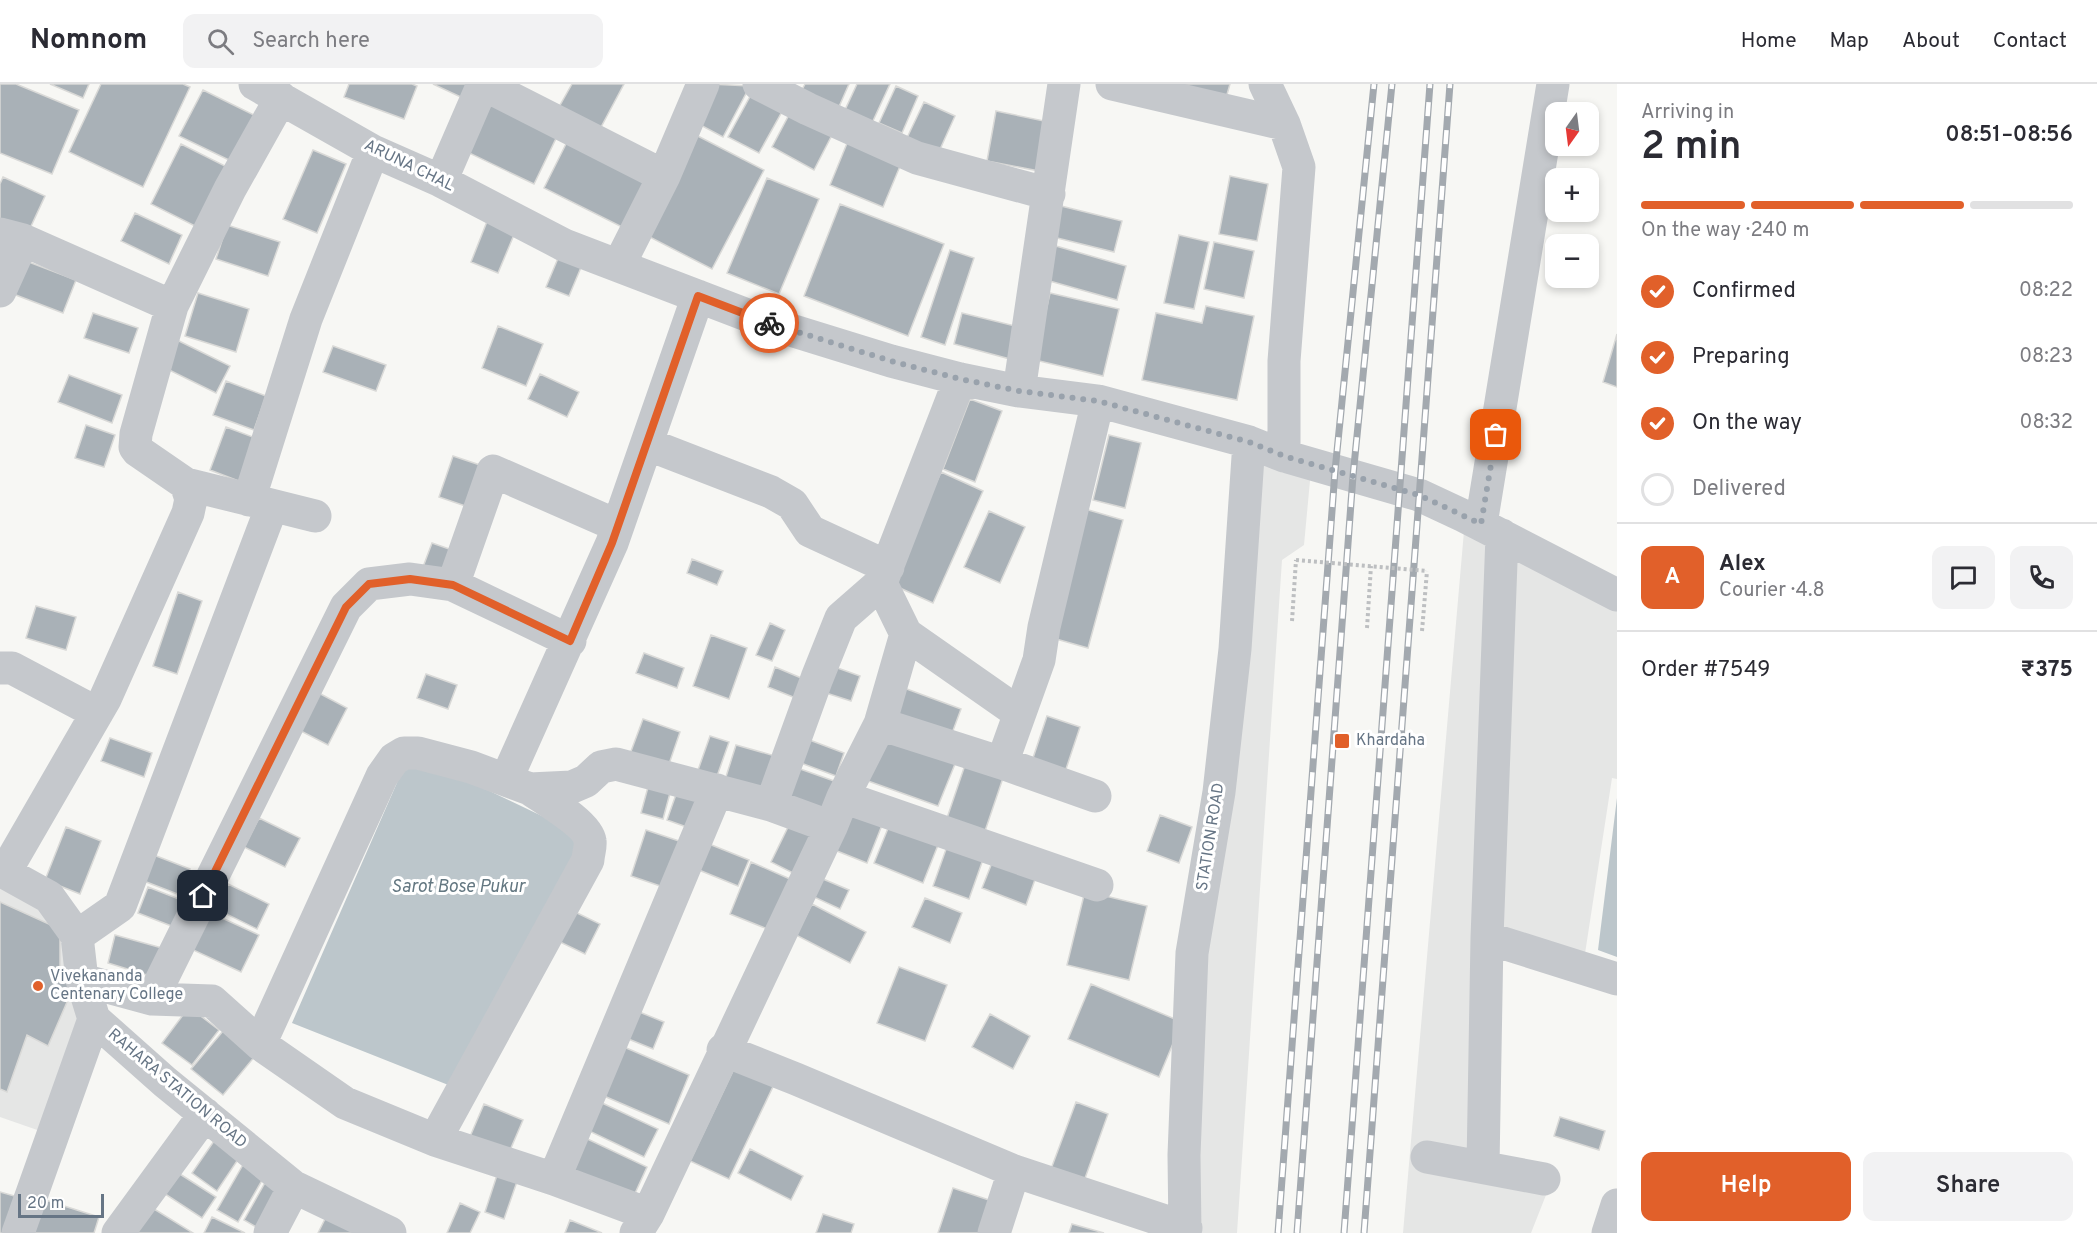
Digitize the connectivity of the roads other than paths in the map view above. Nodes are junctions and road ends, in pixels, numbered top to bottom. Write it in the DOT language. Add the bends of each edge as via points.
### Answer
graph roads {
  1 [pos="483,84"];
  2 [pos="703,84"];
  3 [pos="759,84"];
  4 [pos="1064,84"];
  5 [pos="1112,84"];
  6 [pos="1265,84"];
  7 [pos="1553,84"];
  8 [pos="268,91"];
  9 [pos="1284,124"];
  10 [pos="373,151"];
  11 [pos="664,176"];
  12 [pos="441,181"];
  13 [pos="1049,194"];
  14 [pos="11,237"];
  15 [pos="619,265"];
  16 [pos="0,291"];
  17 [pos="698,296"];
  18 [pos="172,306"];
  19 [pos="960,379"];
  20 [pos="1019,391"];
  21 [pos="1098,401"];
  22 [pos="1249,442"];
  23 [pos="647,444"];
  24 [pos="1284,456"];
  25 [pos="186,484"];
  26 [pos="261,503"];
  27 [pos="315,516"];
  28 [pos="618,526"];
  29 [pos="1492,530"];
  30 [pos="885,575"];
  31 [pos="453,585"];
  32 [pos="1617,596"];
  33 [pos="906,634"];
  34 [pos="570,641"];
  35 [pos="0,668"];
  36 [pos="97,713"];
  37 [pos="1019,713"];
  38 [pos="880,724"];
  39 [pos="1002,762"];
  40 [pos="518,784"];
  41 [pos="717,790"];
  42 [pos="1095,796"];
  43 [pos="843,797"];
  44 [pos="771,805"];
  45 [pos="831,827"];
  46 [pos="2,871"];
  47 [pos="1097,885"];
  48 [pos="77,936"];
  49 [pos="1487,938"];
  50 [pos="1617,979"];
  51 [pos="82,980"];
  52 [pos="152,999"];
  53 [pos="94,1019"];
  54 [pos="260,1044"];
  55 [pos="723,1050"];
  56 [pos="205,1114"];
  57 [pos="435,1140"];
  58 [pos="1427,1157"];
  59 [pos="1483,1166"];
  60 [pos="1014,1172"];
  61 [pos="554,1179"];
  62 [pos="1544,1179"];
  63 [pos="294,1187"];
  64 [pos="1617,1205"];
  65 [pos="642,1223"];
  66 [pos="1185,1230"];
  67 [pos="18,1233"];
  68 [pos="118,1233"];
  69 [pos="270,1233"];
  70 [pos="390,1233"];
  71 [pos="994,1233"];
  72 [pos="1608,1233"];
  1 -- 11 [label="street"];
  1 -- 12 [label="street"];
  2 -- 11 [label="street"];
  3 -- 13 [label="street" via="917,158"];
  4 -- 13 [label="street"];
  5 -- 9 [label="street"];
  6 -- 9 [label="street"];
  7 -- 29 [label="street"];
  8 -- 10 [label="street, ARUNA CHAL"];
  8 -- 18 [label="street" via="230,189"];
  9 -- 24 [label="street" via="1299,167 1284,361"];
  10 -- 12 [label="street, ARUNA CHAL"];
  10 -- 26 [label="street" via="306,319"];
  11 -- 15 [label="street"];
  12 -- 15 [label="street, ARUNA CHAL" via="564,245"];
  13 -- 20 [label="street"];
  14 -- 16 [label="street"];
  14 -- 18 [label="street"];
  15 -- 17 [label="street, ARUNA CHAL"];
  17 -- 19 [label="street, ARUNA CHAL" via="779,326"];
  17 -- 23 [label="street"];
  18 -- 25 [label="street" via="135,447"];
  19 -- 20 [label="street, ARUNA CHAL"];
  19 -- 30 [label="street"];
  20 -- 21 [label="street, ARUNA CHAL"];
  21 -- 22 [label="street, ARUNA CHAL"];
  21 -- 37 [label="street" via="1039,660"];
  22 -- 24 [label="street, ARUNA CHAL"];
  22 -- 66 [label="street, STATION ROAD" via="1235,649 1219,792 1192,953"];
  23 -- 28 [label="street"];
  23 -- 30 [label="street" via="771,492 792,504 810,531"];
  24 -- 29 [label="street, ARUNA CHAL" via="1419,495"];
  25 -- 26 [label="street"];
  25 -- 36 [label="street" via="191,499 188,513"];
  26 -- 27 [label="street"];
  26 -- 48 [label="street" via="120,906"];
  28 -- 31 [label="street" via="493,471"];
  28 -- 34 [label="street"];
  29 -- 32 [label="street, ARUNA CHAL"];
  29 -- 49 [label="street"];
  30 -- 33 [label="street"];
  30 -- 44 [label="street" via="841,618"];
  31 -- 34 [label="street"];
  31 -- 52 [label="street" via="410,579 369,584 346,607"];
  33 -- 37 [label="street"];
  33 -- 38 [label="street"];
  34 -- 40 [label="street"];
  35 -- 36 [label="street" via="12,668"];
  36 -- 46 [label="street"];
  37 -- 39 [label="street"];
  38 -- 39 [label="street"];
  38 -- 43 [label="street"];
  39 -- 42 [label="street"];
  40 -- 41 [label="street" via="572,787 586,781 601,767 616,764"];
  40 -- 54 [label="street" via="418,753 404,753 394,759 382,776"];
  40 -- 57 [label="street" via="585,830 590,841 588,860"];
  41 -- 44 [label="street"];
  41 -- 61 [label="street"];
  43 -- 45 [label="street"];
  43 -- 47 [label="street"];
  44 -- 45 [label="street"];
  45 -- 55 [label="street"];
  46 -- 48 [label="street, RAHARA STATION ROAD" via="49,897"];
  48 -- 51 [label="street, RAHARA STATION ROAD"];
  49 -- 50 [label="street"];
  49 -- 59 [label="street"];
  51 -- 52 [label="street"];
  51 -- 53 [label="street, RAHARA STATION ROAD"];
  52 -- 54 [label="street" via="212,1001"];
  53 -- 56 [label="street, RAHARA STATION ROAD"];
  53 -- 67 [label="street"];
  54 -- 57 [label="street" via="345,1103"];
  55 -- 60 [label="street"];
  55 -- 65 [label="street"];
  56 -- 63 [label="street, RAHARA STATION ROAD"];
  56 -- 68 [label="street"];
  57 -- 61 [label="street"];
  58 -- 59 [label="street"];
  59 -- 62 [label="street"];
  60 -- 66 [label="street"];
  60 -- 71 [label="street"];
  61 -- 65 [label="street"];
  63 -- 69 [label="street"];
  63 -- 70 [label="street, RAHARA STATION ROAD"];
  64 -- 72 [label="street"];
}
